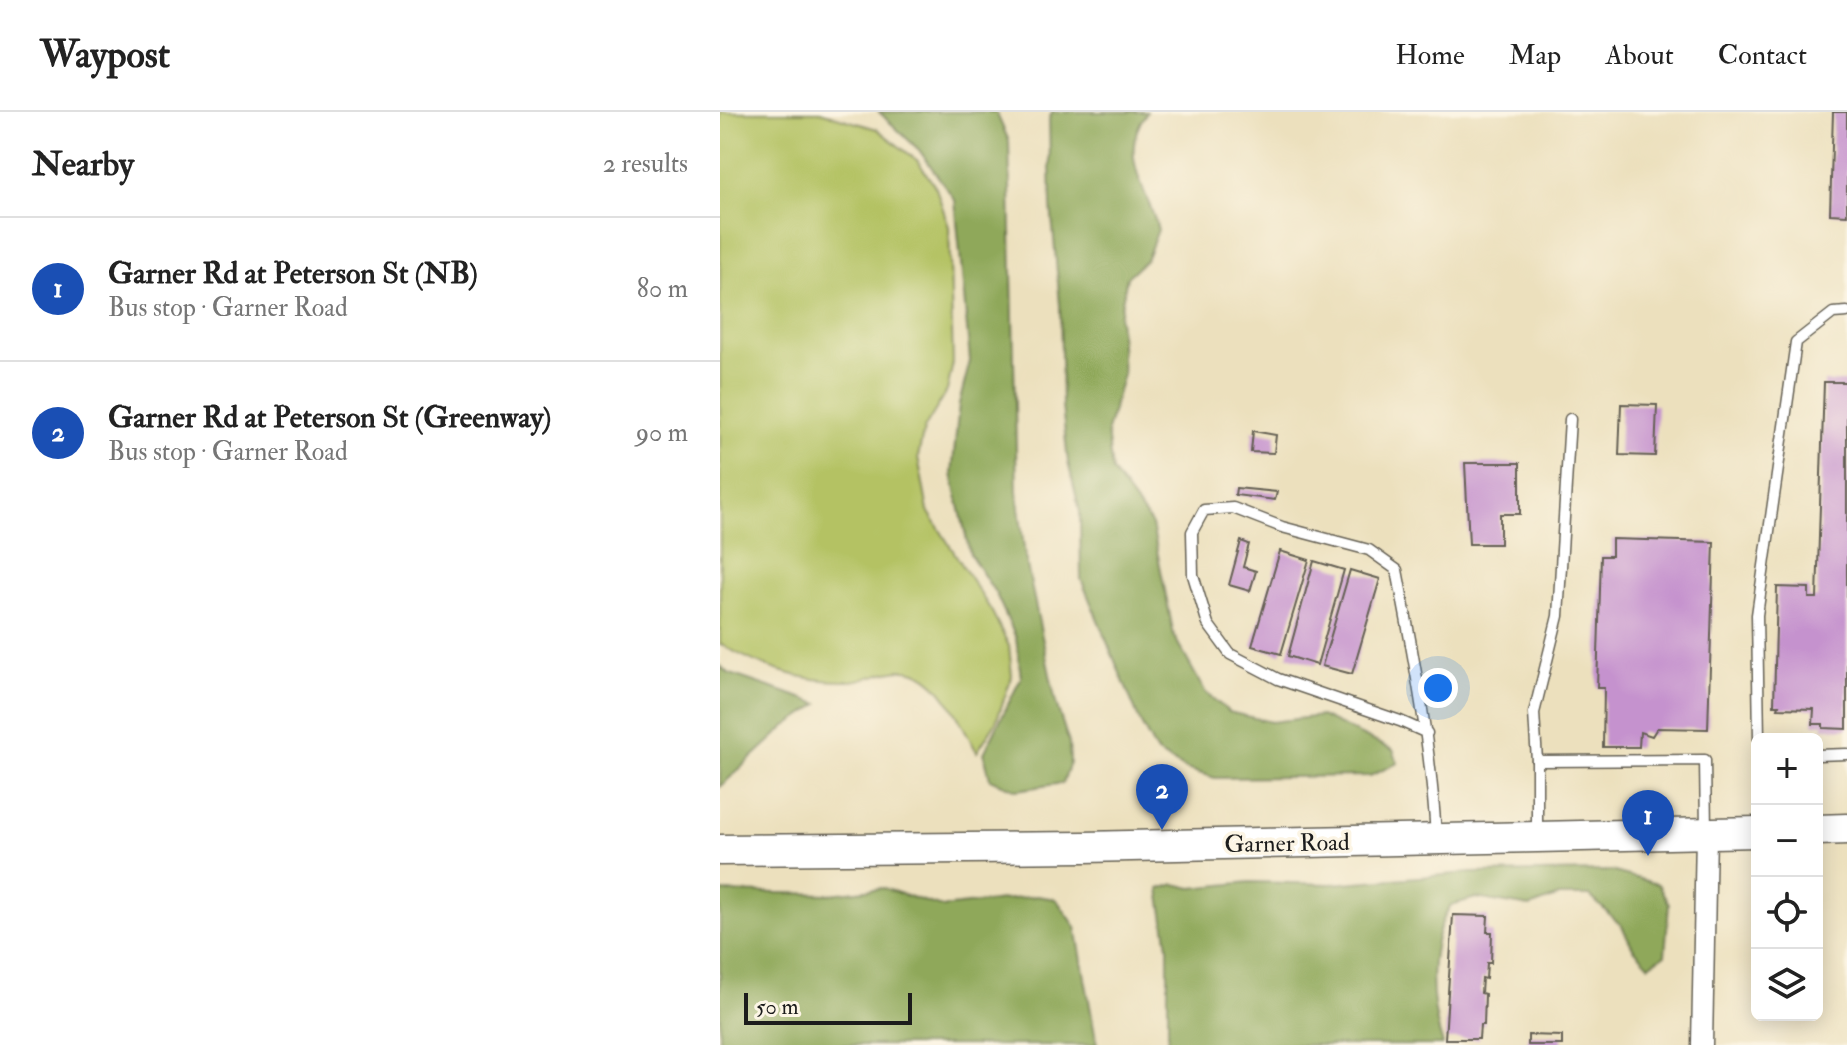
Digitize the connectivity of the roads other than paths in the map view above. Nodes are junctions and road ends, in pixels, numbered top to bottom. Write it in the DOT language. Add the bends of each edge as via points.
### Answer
graph roads {
  1 [pos="1847,312"];
  2 [pos="1570,419"];
  3 [pos="1427,733"];
  4 [pos="1759,733"];
  5 [pos="1847,754"];
  6 [pos="1823,755"];
  7 [pos="1537,761"];
  8 [pos="1847,829"];
  9 [pos="1823,830"];
  10 [pos="1751,832"];
  11 [pos="1706,833"];
  12 [pos="1537,837"];
  13 [pos="1436,839"];
  14 [pos="720,850"];
  15 [pos="1702,1045"];
  1 -- 4 [label="lane" via="1833,313 1796,342 1757,615"];
  2 -- 7 [label="lane" via="1558,616 1534,713"];
  3 -- 3 [label="lane" via="1397,570 1369,550 1233,508 1204,510 1192,532 1193,575 1208,624 1230,654 1278,679"];
  3 -- 13 [label="lane"];
  5 -- 6 [label="lane"];
  7 -- 11 [label="lane" via="1705,760"];
  7 -- 12 [label="lane"];
  8 -- 9 [label="main road"];
  10 -- 11 [label="main road, Garner Road"];
  11 -- 12 [label="main road, Garner Road"];
  11 -- 15 [label="street"];
  12 -- 13 [label="main road, Garner Road"];
  13 -- 14 [label="main road, Garner Road"];
}
